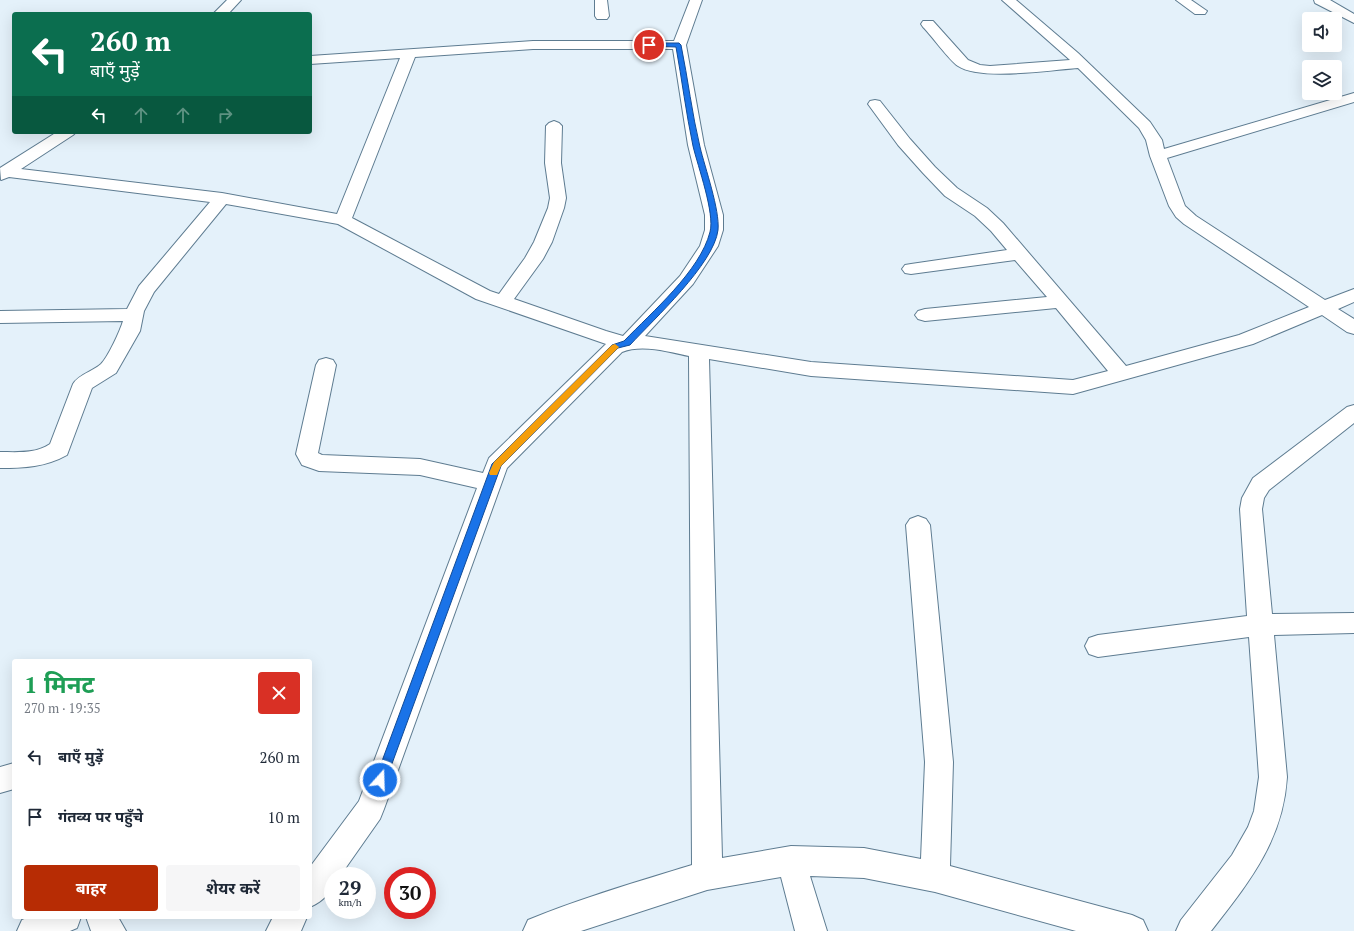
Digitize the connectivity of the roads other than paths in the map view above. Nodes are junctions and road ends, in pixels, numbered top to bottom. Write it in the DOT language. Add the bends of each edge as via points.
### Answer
graph roads {
  1 [pos="235,0"];
  2 [pos="601,0"];
  3 [pos="696,0"];
  4 [pos="1008,0"];
  5 [pos="1182,0"];
  6 [pos="1320,0"];
  7 [pos="1200,11"];
  8 [pos="222,12"];
  9 [pos="602,16"];
  10 [pos="1354,19"];
  11 [pos="928,24"];
  12 [pos="679,45"];
  13 [pos="409,54"];
  14 [pos="312,60"];
  15 [pos="1081,64"];
  16 [pos="1354,97"];
  17 [pos="875,104"];
  18 [pos="554,126"];
  19 [pos="65,134"];
  20 [pos="1158,156"];
  21 [pos="3,174"];
  22 [pos="222,198"];
  23 [pos="343,220"];
  24 [pos="1020,254"];
  25 [pos="911,269"];
  26 [pos="1354,295"];
  27 [pos="503,302"];
  28 [pos="1061,302"];
  29 [pos="1322,308"];
  30 [pos="134,315"];
  31 [pos="925,315"];
  32 [pos="0,317"];
  33 [pos="1354,328"];
  34 [pos="627,343"];
  35 [pos="699,350"];
  36 [pos="326,365"];
  37 [pos="1122,374"];
  38 [pos="1354,412"];
  39 [pos="0,460"];
  40 [pos="490,482"];
  41 [pos="918,525"];
  42 [pos="1354,623"];
  43 [pos="1260,625"];
  44 [pos="1098,646"];
  45 [pos="12,777"];
  46 [pos="0,780"];
  47 [pos="791,861"];
  48 [pos="707,875"];
  49 [pos="935,877"];
  50 [pos="312,889"];
  51 [pos="61,919"];
  52 [pos="102,919"];
  53 [pos="291,919"];
  54 [pos="33,931"];
  55 [pos="110,931"];
  56 [pos="282,931"];
  57 [pos="538,931"];
  58 [pos="811,931"];
  59 [pos="1132,931"];
  60 [pos="1192,931"];
  1 -- 8 [label="street"];
  2 -- 9 [label="street"];
  3 -- 12 [label="street"];
  4 -- 15 [label="street"];
  5 -- 7 [label="street"];
  6 -- 10 [label="street"];
  11 -- 15 [label="street" via="963,63 977,68 990,70"];
  12 -- 13 [label="street" via="533,45"];
  12 -- 34 [label="street" via="696,145 714,215 714,230 709,246 687,280"];
  13 -- 14 [label="street"];
  13 -- 23 [label="street"];
  15 -- 20 [label="street" via="1145,125 1154,140"];
  16 -- 20 [label="street"];
  17 -- 24 [label="street" via="929,170 951,192 989,218"];
  18 -- 27 [label="street" via="553,163 558,198 556,208 534,259"];
  19 -- 21 [label="street"];
  20 -- 29 [label="street" via="1182,214"];
  21 -- 22 [label="street"];
  22 -- 23 [label="street"];
  22 -- 30 [label="street" via="149,286"];
  23 -- 27 [label="street" via="483,295"];
  24 -- 25 [label="street"];
  24 -- 28 [label="street"];
  26 -- 29 [label="street"];
  27 -- 34 [label="street"];
  28 -- 31 [label="street"];
  28 -- 37 [label="street"];
  29 -- 33 [label="street"];
  29 -- 37 [label="street" via="1246,340"];
  30 -- 32 [label="street"];
  30 -- 39 [label="street" via="130,332 109,368 84,384 58,449 39,459"];
  34 -- 35 [label="street" via="646,342"];
  34 -- 40 [label="street" via="615,347 497,464"];
  35 -- 37 [label="street" via="811,369 1073,387"];
  35 -- 48 [label="street"];
  36 -- 40 [label="street" via="307,454 310,459 319,463 420,467"];
  38 -- 43 [label="street" via="1261,484 1254,498 1251,509"];
  40 -- 50 [label="street" via="370,809"];
  41 -- 49 [label="street" via="939,762"];
  42 -- 43 [label="street"];
  43 -- 44 [label="street"];
  43 -- 60 [label="street" via="1273,777 1272,798 1265,822 1247,858"];
  45 -- 46 [label="street"];
  47 -- 48 [label="street"];
  47 -- 49 [label="street" via="864,863"];
  47 -- 58 [label="street"];
  48 -- 57 [label="street" via="604,907"];
  49 -- 59 [label="street"];
  51 -- 54 [label="street"];
  52 -- 55 [label="street"];
  53 -- 56 [label="street"];
}
